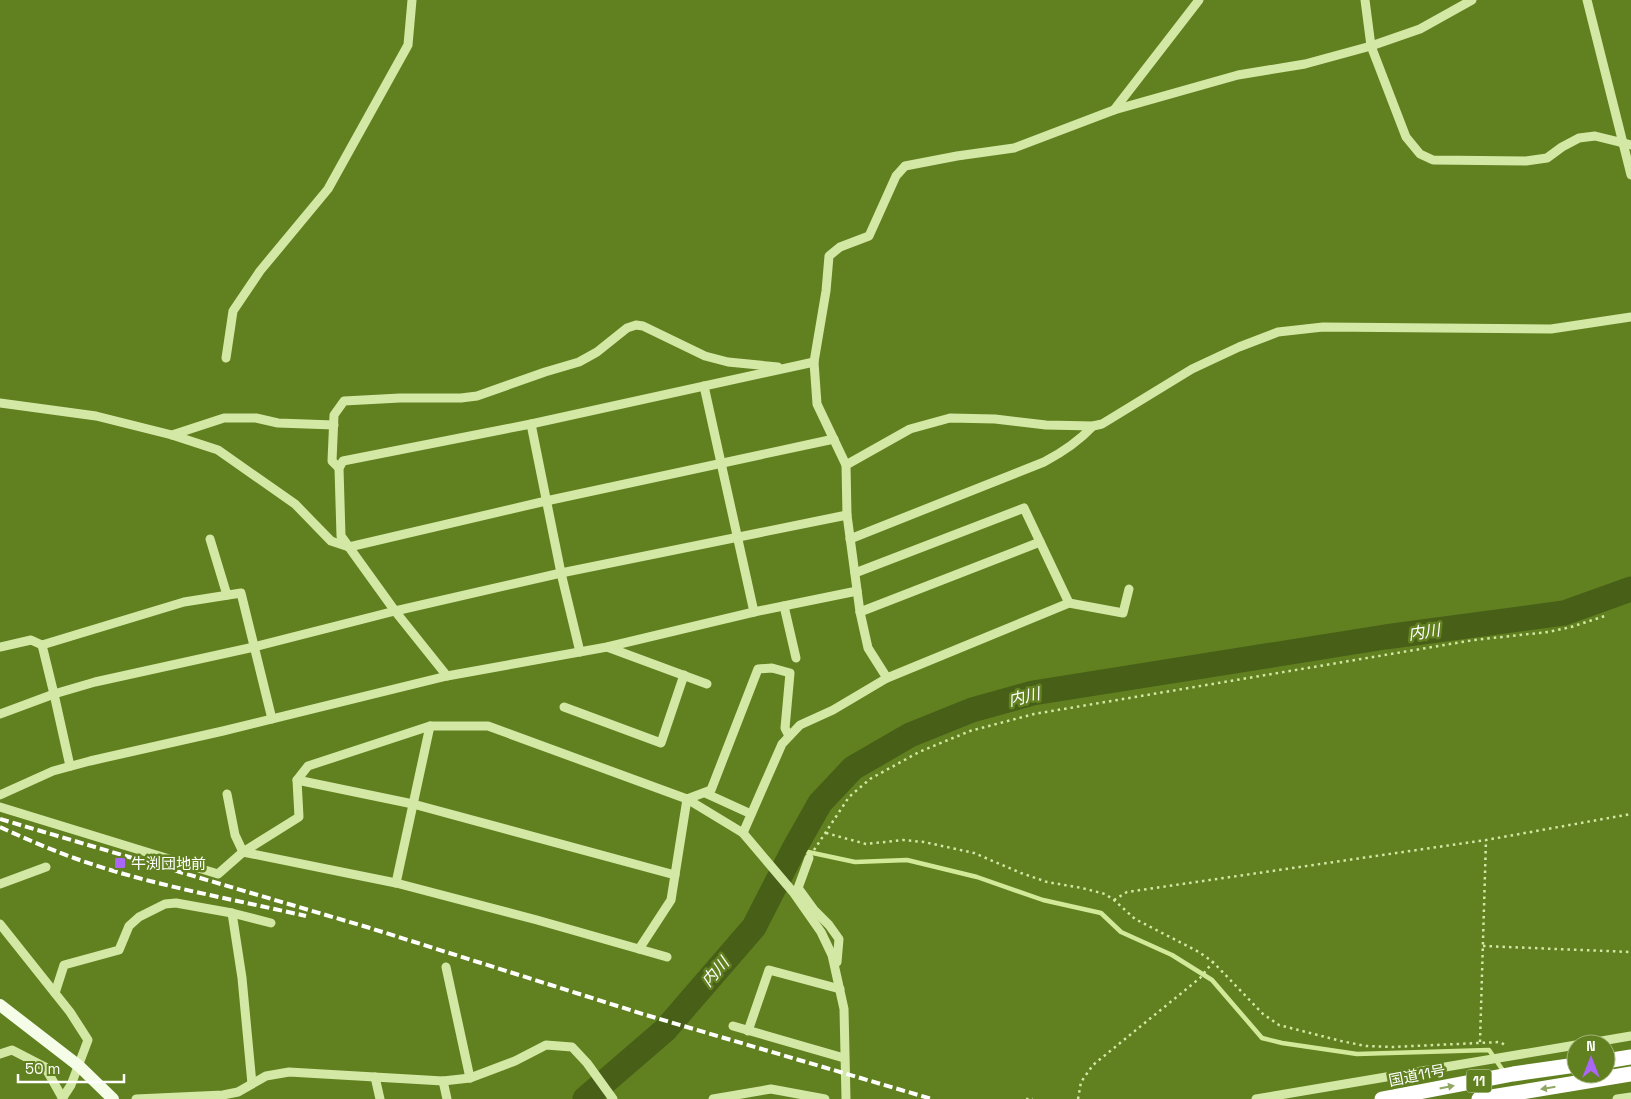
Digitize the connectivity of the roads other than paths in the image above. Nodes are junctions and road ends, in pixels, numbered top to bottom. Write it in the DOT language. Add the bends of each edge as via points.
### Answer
graph roads {
  1 [pos="412,0"];
  2 [pos="1199,0"];
  3 [pos="1365,0"];
  4 [pos="1472,0"];
  5 [pos="1588,0"];
  6 [pos="1370,46"];
  7 [pos="1114,110"];
  8 [pos="1627,144"];
  9 [pos="1631,175"];
  10 [pos="1631,317"];
  11 [pos="226,358"];
  12 [pos="814,362"];
  13 [pos="787,368"];
  14 [pos="704,386"];
  15 [pos="0,403"];
  16 [pos="531,424"];
  17 [pos="334,425"];
  18 [pos="1093,426"];
  19 [pos="172,435"];
  20 [pos="834,439"];
  21 [pos="721,463"];
  22 [pos="846,465"];
  23 [pos="339,468"];
  24 [pos="546,501"];
  25 [pos="847,515"];
  26 [pos="737,538"];
  27 [pos="210,539"];
  28 [pos="850,539"];
  29 [pos="1040,542"];
  30 [pos="349,547"];
  31 [pos="560,573"];
  32 [pos="855,573"];
  33 [pos="1129,589"];
  34 [pos="857,591"];
  35 [pos="227,595"];
  36 [pos="1069,603"];
  37 [pos="784,606"];
  38 [pos="395,611"];
  39 [pos="754,612"];
  40 [pos="860,612"];
  41 [pos="42,644"];
  42 [pos="0,647"];
  43 [pos="254,647"];
  44 [pos="607,647"];
  45 [pos="580,652"];
  46 [pos="796,658"];
  47 [pos="447,676"];
  48 [pos="684,676"];
  49 [pos="887,678"];
  50 [pos="707,684"];
  51 [pos="54,694"];
  52 [pos="564,707"];
  53 [pos="0,714"];
  54 [pos="272,718"];
  55 [pos="430,726"];
  56 [pos="789,736"];
  57 [pos="70,766"];
  58 [pos="297,780"];
  59 [pos="705,793"];
  60 [pos="227,794"];
  61 [pos="0,795"];
  62 [pos="687,799"];
  63 [pos="413,804"];
  64 [pos="0,808"];
  65 [pos="751,814"];
  66 [pos="744,833"];
  67 [pos="243,852"];
  68 [pos="809,858"];
  69 [pos="46,867"];
  70 [pos="675,876"];
  71 [pos="0,884"];
  72 [pos="396,884"];
  73 [pos="232,914"];
  74 [pos="271,923"];
  75 [pos="0,924"];
  76 [pos="640,949"];
  77 [pos="668,958"];
  78 [pos="446,967"];
  79 [pos="836,968"];
  80 [pos="840,989"];
  81 [pos="55,993"];
  82 [pos="0,1005"];
  83 [pos="733,1026"];
  84 [pos="748,1031"];
  85 [pos="1631,1036"];
  86 [pos="1616,1039"];
  87 [pos="1566,1047"];
  88 [pos="0,1054"];
  89 [pos="1631,1057"];
  90 [pos="844,1058"];
  91 [pos="1616,1059"];
  92 [pos="79,1066"];
  93 [pos="1566,1066"];
  94 [pos="1631,1074"];
  95 [pos="376,1077"];
  96 [pos="470,1078"];
  97 [pos="442,1081"];
  98 [pos="252,1084"];
  99 [pos="1631,1097"];
  100 [pos="62,1099"];
  101 [pos="113,1099"];
  102 [pos="136,1099"];
  103 [pos="380,1099"];
  104 [pos="447,1099"];
  105 [pos="613,1099"];
  106 [pos="713,1099"];
  107 [pos="825,1099"];
  108 [pos="846,1099"];
  109 [pos="1256,1099"];
  110 [pos="1382,1099"];
  111 [pos="1479,1099"];
  112 [pos="1618,1099"];
  1 -- 11 [label="street" via="408,45 328,189 260,271 233,311"];
  2 -- 7 [label="street"];
  3 -- 6 [label="street"];
  4 -- 6 [label="street" via="1420,29"];
  5 -- 8 [label="street"];
  6 -- 7 [label="street" via="1305,64 1238,75"];
  6 -- 8 [label="street" via="1406,137 1420,154 1433,160 1526,162 1547,158 1579,138 1595,136"];
  7 -- 12 [label="street" via="1014,148 905,166 896,176 869,236 840,247 830,256"];
  8 -- 9 [label="street"];
  10 -- 18 [label="street" via="1551,328 1323,327 1278,332 1192,369 1110,420"];
  12 -- 13 [label="street"];
  12 -- 20 [label="street" via="817,404"];
  13 -- 14 [label="street"];
  13 -- 17 [label="street" via="728,362 705,356 636,325 578,362 477,396 344,401 334,415"];
  14 -- 16 [label="street"];
  14 -- 21 [label="street"];
  15 -- 19 [label="street" via="96,416"];
  16 -- 23 [label="street" via="343,461"];
  16 -- 24 [label="street"];
  17 -- 19 [label="street" via="224,418"];
  17 -- 23 [label="street" via="332,461"];
  18 -- 22 [label="street" via="950,418 910,429"];
  18 -- 28 [label="street" via="1082,438 1044,462"];
  19 -- 30 [label="street" via="218,450 295,504 332,541"];
  20 -- 21 [label="street"];
  20 -- 22 [label="street"];
  21 -- 24 [label="street"];
  21 -- 26 [label="street"];
  22 -- 25 [label="street"];
  23 -- 30 [label="street" via="341,536"];
  24 -- 30 [label="street"];
  24 -- 31 [label="street"];
  25 -- 26 [label="street"];
  25 -- 28 [label="street"];
  26 -- 31 [label="street"];
  26 -- 39 [label="street"];
  27 -- 35 [label="street"];
  28 -- 32 [label="street"];
  29 -- 32 [label="street" via="1024,508"];
  29 -- 36 [label="street"];
  29 -- 40 [label="street"];
  30 -- 38 [label="street"];
  31 -- 38 [label="street"];
  31 -- 45 [label="street"];
  32 -- 34 [label="street"];
  33 -- 36 [label="street" via="1123,613"];
  34 -- 37 [label="street"];
  34 -- 40 [label="street"];
  35 -- 41 [label="street" via="184,602"];
  35 -- 43 [label="street" via="240,594"];
  36 -- 49 [label="street"];
  37 -- 39 [label="street"];
  37 -- 46 [label="street"];
  38 -- 43 [label="street"];
  38 -- 47 [label="street"];
  39 -- 44 [label="street"];
  40 -- 49 [label="street" via="868,648"];
  41 -- 42 [label="street" via="31,640"];
  41 -- 51 [label="street"];
  43 -- 51 [label="street"];
  43 -- 54 [label="street"];
  44 -- 45 [label="street"];
  44 -- 48 [label="street"];
  45 -- 47 [label="street"];
  47 -- 54 [label="street"];
  48 -- 50 [label="street"];
  48 -- 52 [label="street" via="661,743"];
  49 -- 56 [label="street" via="800,725"];
  51 -- 53 [label="street"];
  51 -- 57 [label="street"];
  54 -- 57 [label="street"];
  55 -- 58 [label="street" via="308,766"];
  55 -- 62 [label="street" via="488,726"];
  55 -- 63 [label="street"];
  56 -- 59 [label="street" via="784,728 790,673 772,668 758,669 711,790"];
  56 -- 65 [label="street" via="782,744"];
  57 -- 61 [label="street"];
  58 -- 63 [label="street"];
  58 -- 67 [label="street" via="299,817"];
  59 -- 62 [label="street"];
  59 -- 65 [label="street"];
  60 -- 67 [label="street" via="235,835"];
  62 -- 66 [label="street"];
  62 -- 70 [label="street"];
  63 -- 70 [label="street"];
  63 -- 72 [label="street"];
  64 -- 67 [label="street" via="218,874"];
  65 -- 66 [label="street"];
  66 -- 79 [label="street" via="821,932"];
  67 -- 72 [label="street"];
  68 -- 79 [label="street" via="798,888 839,939"];
  69 -- 71 [label="street"];
  70 -- 76 [label="street" via="671,900"];
  72 -- 76 [label="street"];
  73 -- 74 [label="street"];
  73 -- 81 [label="street" via="176,903 152,909 129,926 119,950 64,965"];
  73 -- 98 [label="street"];
  75 -- 81 [label="street"];
  76 -- 77 [label="street"];
  78 -- 96 [label="street"];
  79 -- 80 [label="street"];
  80 -- 84 [label="street" via="769,970"];
  80 -- 90 [label="street" via="844,1009"];
  81 -- 92 [label="street" via="88,1040"];
  82 -- 92 [label="main road"];
  83 -- 84 [label="street"];
  84 -- 90 [label="street"];
  85 -- 86 [label="street"];
  87 -- 109 [label="street"];
  88 -- 100 [label="street" via="12,1050 45,1067"];
  89 -- 91 [label="highway"];
  90 -- 108 [label="street"];
  92 -- 100 [label="street"];
  92 -- 101 [label="main road"];
  110 -- 93 [label="highway, 国道11号 / 11, one-way"];
  94 -- 111 [label="highway, 11, one-way"];
  95 -- 97 [label="street"];
  95 -- 98 [label="street" via="289,1072 266,1076"];
  95 -- 103 [label="street"];
  96 -- 97 [label="street"];
  96 -- 105 [label="street" via="546,1045 572,1047"];
  97 -- 104 [label="street"];
  98 -- 102 [label="street" via="238,1092 222,1095"];
  99 -- 112 [label="street"];
  106 -- 107 [label="street" via="771,1089"];
}
